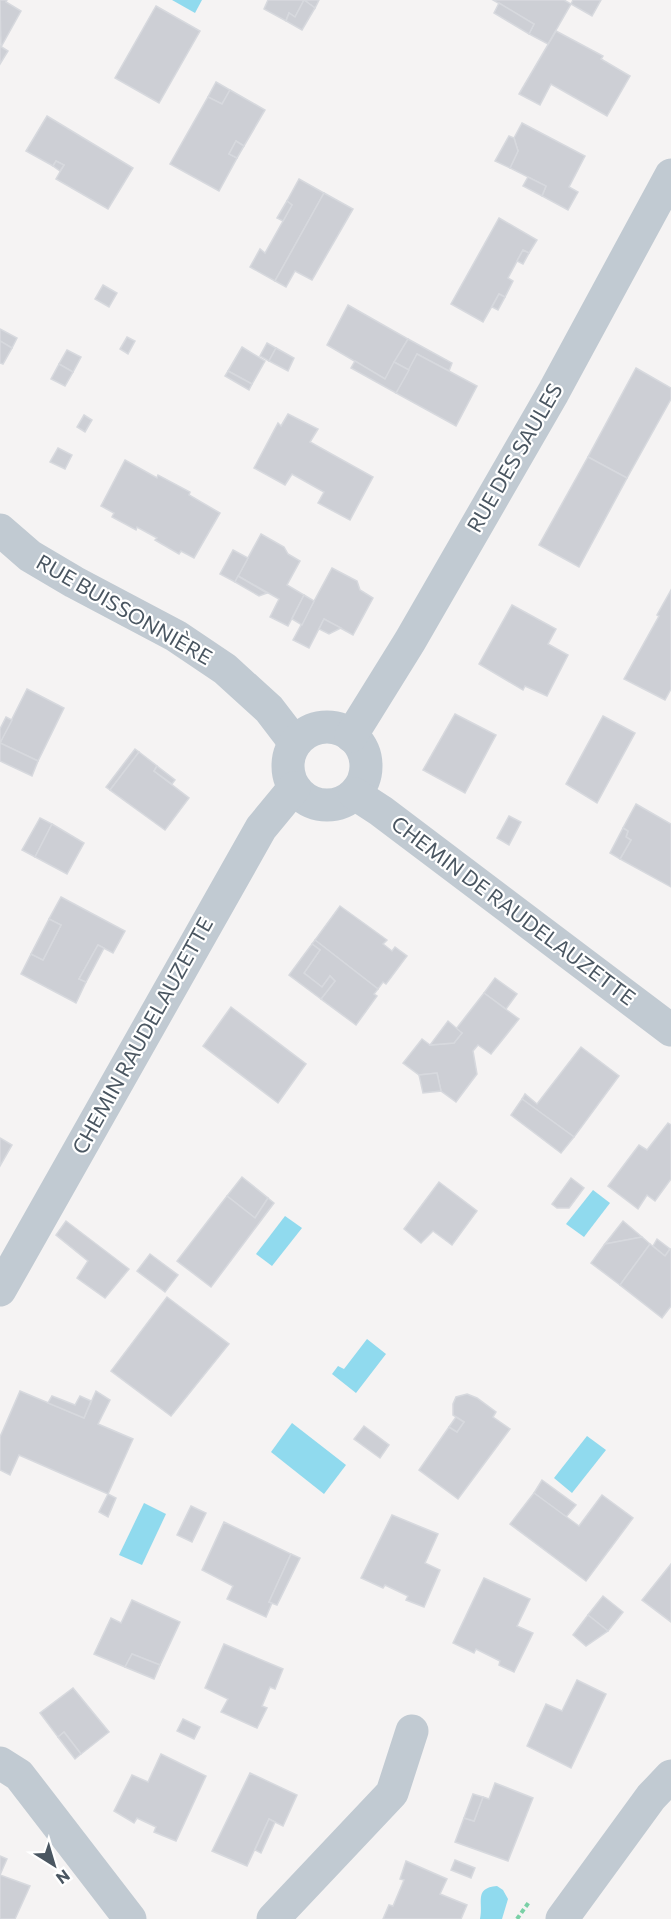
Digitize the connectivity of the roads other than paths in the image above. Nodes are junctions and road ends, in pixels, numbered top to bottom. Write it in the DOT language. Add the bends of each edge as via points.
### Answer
graph roads {
  1 [pos="671,176"];
  2 [pos="0,531"];
  3 [pos="351,736"];
  4 [pos="295,743"];
  5 [pos="294,788"];
  6 [pos="355,794"];
  7 [pos="671,1030"];
  8 [pos="0,1290"];
  9 [pos="412,1731"];
  10 [pos="0,1763"];
  11 [pos="671,1776"];
  12 [pos="130,1919"];
  13 [pos="273,1919"];
  14 [pos="562,1919"];
  1 -- 3 [label="street, RUE DES SAULES" via="547,404"];
  2 -- 4 [label="street, RUE BUISSONNIÈRE" via="30,556 176,636 225,669 269,709"];
  3 -- 4 [label="street" via="326,727 310,731"];
  3 -- 6 [label="street" via="360,746 366,767"];
  4 -- 5 [label="street" via="288,761 288,776"];
  5 -- 6 [label="street" via="307,800 322,805 340,803"];
  5 -- 8 [label="street, CHEMIN RAUDELAUZETTE" via="256,837"];
  6 -- 7 [label="street, CHEMIN DE RAUDELAUZETTE"];
  9 -- 13 [label="street" via="392,1793"];
  10 -- 12 [label="street" via="19,1775"];
  11 -- 14 [label="street" via="651,1797"];
}
